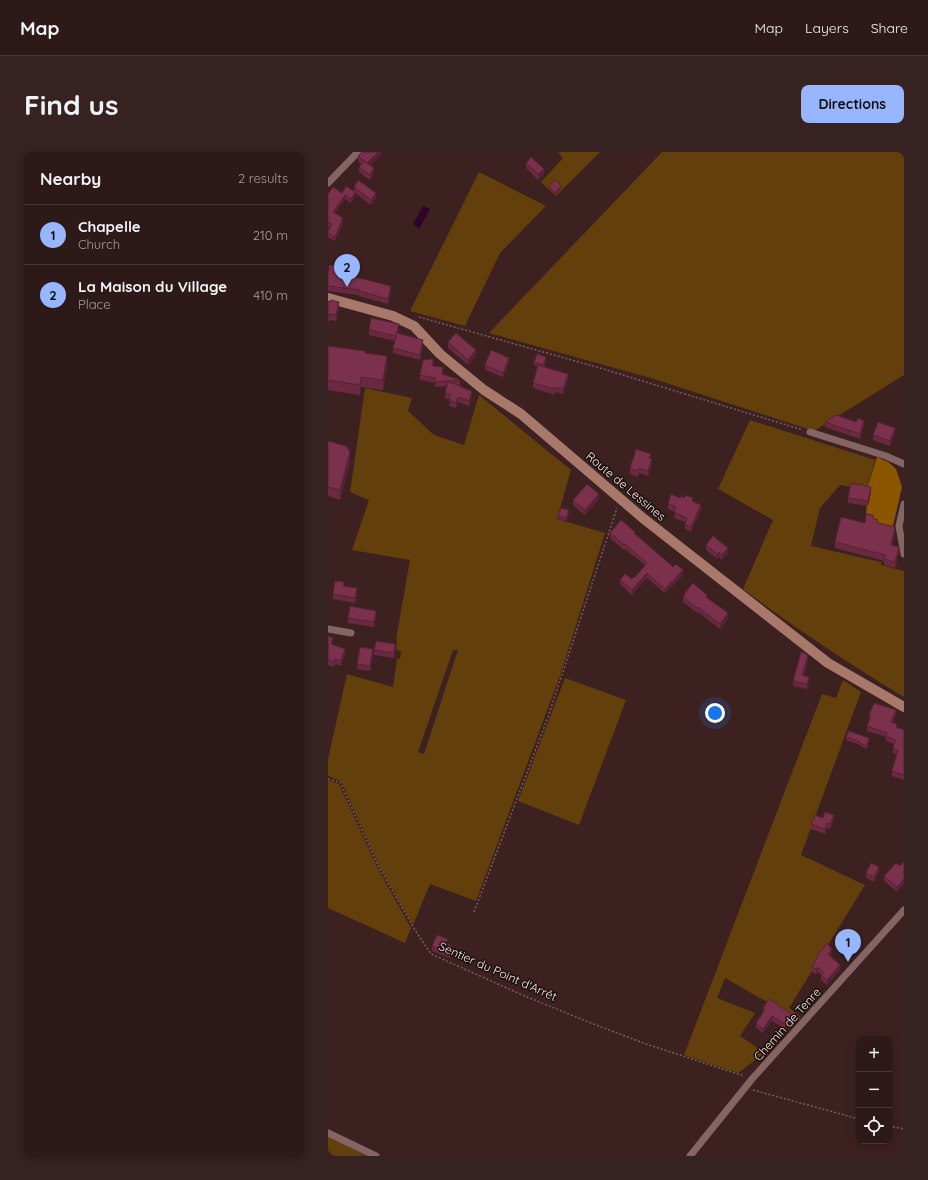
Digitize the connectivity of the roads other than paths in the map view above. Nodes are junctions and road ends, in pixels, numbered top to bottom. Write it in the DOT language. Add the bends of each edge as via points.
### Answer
graph roads {
  1 [pos="358,152"];
  2 [pos="328,182"];
  3 [pos="328,298"];
  4 [pos="810,432"];
  5 [pos="904,464"];
  6 [pos="904,504"];
  7 [pos="904,554"];
  8 [pos="328,629"];
  9 [pos="351,633"];
  10 [pos="904,707"];
  11 [pos="904,910"];
  12 [pos="328,1133"];
  13 [pos="376,1156"];
  14 [pos="690,1156"];
  1 -- 2 [label="street"];
  3 -- 10 [label="main road, Route de Lessines" via="393,316 414,326 440,354 484,390 521,414 620,499 828,663"];
  4 -- 5 [label="street"];
  6 -- 7 [label="street" via="899,526"];
  8 -- 9 [label="street"];
  11 -- 14 [label="street, Chemin de Tenre" via="752,1079"];
  12 -- 13 [label="street"];
}
